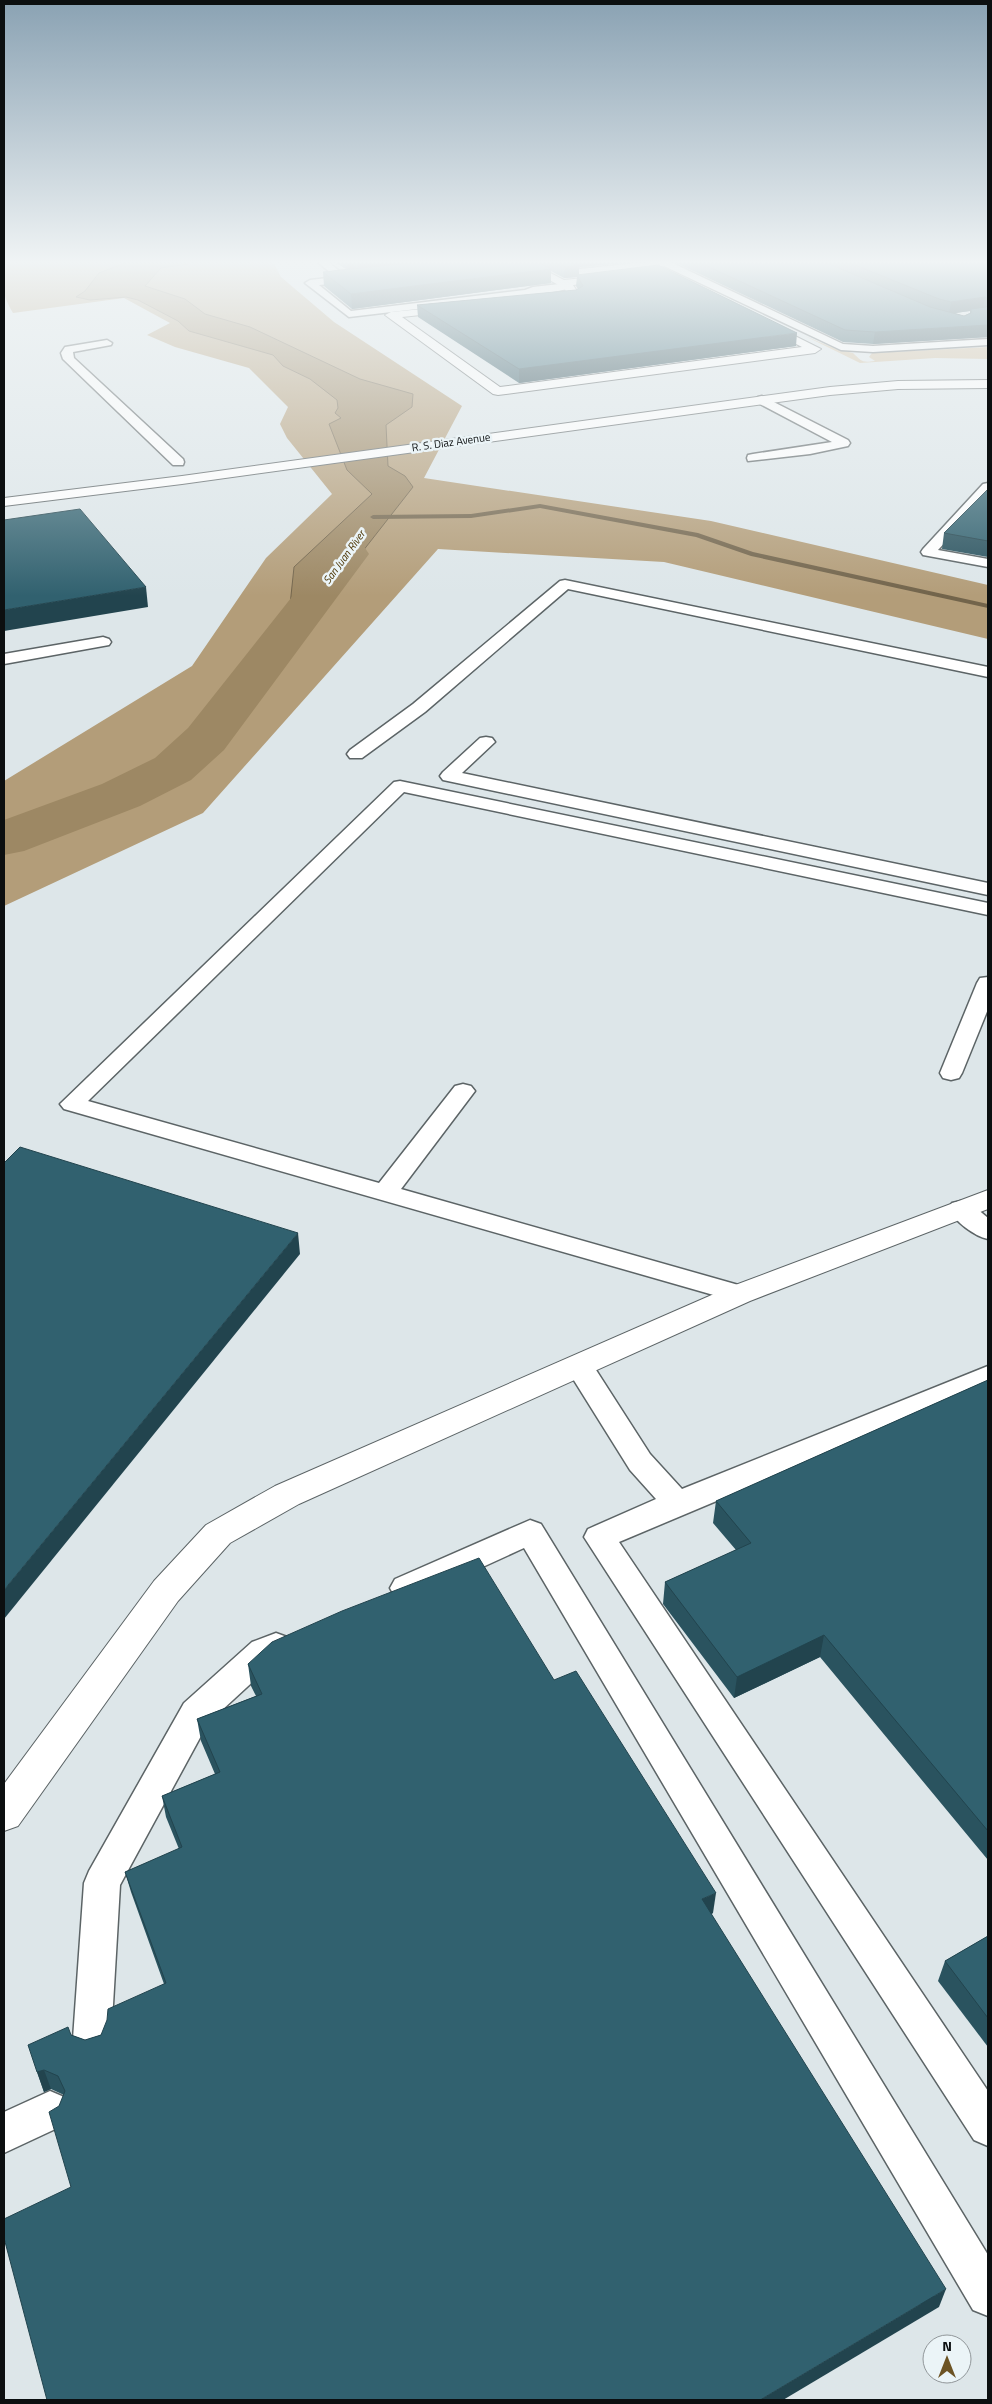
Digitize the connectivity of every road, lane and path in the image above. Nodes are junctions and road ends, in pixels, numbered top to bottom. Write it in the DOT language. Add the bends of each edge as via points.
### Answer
graph roads {
  1 [pos="84,372"];
  2 [pos="471,372"];
  3 [pos="640,372"];
  4 [pos="986,372"];
  5 [pos="959,375"];
  6 [pos="988,384"];
  7 [pos="701,393"];
  8 [pos="762,400"];
  9 [pos="720,405"];
  10 [pos="754,458"];
  11 [pos="183,461"];
  12 [pos="159,465"];
  13 [pos="988,487"];
  14 [pos="4,502"];
  15 [pos="988,563"];
  16 [pos="103,642"];
  17 [pos="4,659"];
  18 [pos="988,672"];
  19 [pos="486,742"];
  20 [pos="356,754"];
  21 [pos="988,889"];
  22 [pos="988,909"];
  23 [pos="988,983"];
  24 [pos="952,1073"];
  25 [pos="464,1091"];
  26 [pos="385,1193"];
  27 [pos="974,1204"];
  28 [pos="988,1231"];
  29 [pos="740,1294"];
  30 [pos="580,1366"];
  31 [pos="988,1376"];
  32 [pos="677,1503"];
  33 [pos="379,1600"];
  34 [pos="308,1632"];
  35 [pos="9,1795"];
  36 [pos="92,2039"];
  37 [pos="50,2111"];
  38 [pos="988,2126"];
  39 [pos="4,2132"];
  40 [pos="988,2295"];
  1 -- 11 [label="lane"];
  2 -- 3 [label="street" via="498,391"];
  4 -- 5 [label="street, R. S. Diaz Avenue"];
  5 -- 6 [label="street, R. S. Diaz Avenue"];
  5 -- 8 [label="street, R. S. Diaz Avenue"];
  7 -- 9 [label="street"];
  8 -- 9 [label="street, R. S. Diaz Avenue"];
  8 -- 10 [label="lane" via="844,443"];
  9 -- 14 [label="street, R. S. Diaz Avenue"];
  11 -- 12 [label="street"];
  13 -- 15 [label="lane" via="928,552"];
  16 -- 17 [label="lane"];
  18 -- 20 [label="lane" via="565,584 419,708"];
  19 -- 21 [label="lane" via="449,776"];
  22 -- 26 [label="lane" via="400,786 72,1104"];
  23 -- 24 [label="lane"];
  25 -- 26 [label="lane"];
  26 -- 29 [label="lane"];
  27 -- 28 [label="lane"];
  27 -- 29 [label="street"];
  29 -- 30 [label="street"];
  30 -- 32 [label="lane" via="640,1462"];
  30 -- 35 [label="street" via="287,1495 218,1534 166,1591"];
  31 -- 32 [label="lane"];
  32 -- 38 [label="lane" via="599,1537"];
  33 -- 40 [label="lane" via="530,1532"];
  34 -- 36 [label="lane" via="264,1652 196,1713 102,1883"];
  37 -- 39 [label="lane"];
}
